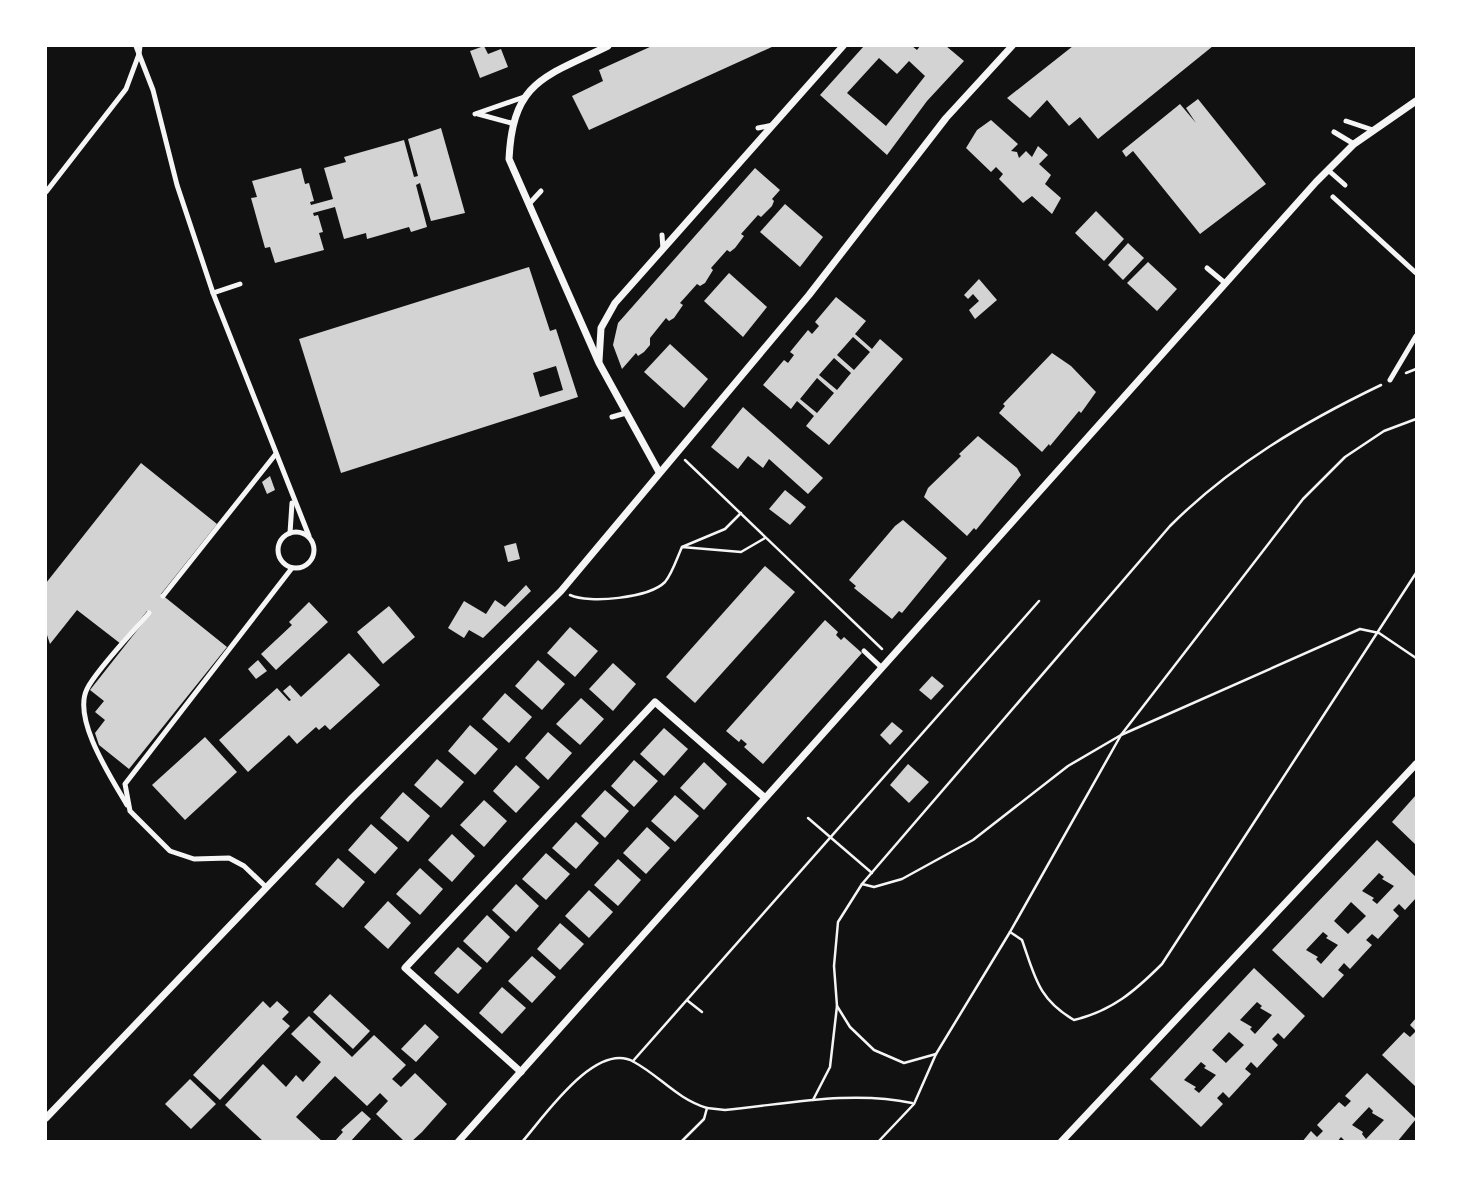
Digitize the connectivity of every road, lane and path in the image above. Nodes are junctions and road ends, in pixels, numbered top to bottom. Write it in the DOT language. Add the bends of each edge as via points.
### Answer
graph roads {
  1 [pos="138,46"];
  2 [pos="608,46"];
  3 [pos="843,46"];
  4 [pos="1012,46"];
  5 [pos="139,54"];
  6 [pos="524,97"];
  7 [pos="1416,101"];
  8 [pos="1346,121"];
  9 [pos="511,123"];
  10 [pos="773,125"];
  11 [pos="758,128"];
  12 [pos="1373,130"];
  13 [pos="1334,132"];
  14 [pos="1354,144"];
  15 [pos="1328,170"];
  16 [pos="1345,185"];
  17 [pos="541,191"];
  18 [pos="46,192"];
  19 [pos="1333,197"];
  20 [pos="529,204"];
  21 [pos="662,235"];
  22 [pos="663,248"];
  23 [pos="1207,268"];
  24 [pos="1416,272"];
  25 [pos="240,284"];
  26 [pos="1225,284"];
  27 [pos="213,293"];
  28 [pos="1416,336"];
  29 [pos="599,363"];
  30 [pos="1416,369"];
  31 [pos="1390,380"];
  32 [pos="626,413"];
  33 [pos="612,417"];
  34 [pos="1416,419"];
  35 [pos="677,452"];
  36 [pos="275,455"];
  37 [pos="659,472"];
  38 [pos="292,500"];
  39 [pos="741,513"];
  40 [pos="290,533"];
  41 [pos="309,536"];
  42 [pos="765,537"];
  43 [pos="682,547"];
  44 [pos="292,568"];
  45 [pos="1416,573"];
  46 [pos="561,591"];
  47 [pos="163,596"];
  48 [pos="1040,601"];
  49 [pos="149,613"];
  50 [pos="1379,633"];
  51 [pos="864,651"];
  52 [pos="891,658"];
  53 [pos="1416,658"];
  54 [pos="882,668"];
  55 [pos="1121,735"];
  56 [pos="1416,764"];
  57 [pos="115,783"];
  58 [pos="125,784"];
  59 [pos="764,797"];
  60 [pos="130,811"];
  61 [pos="808,818"];
  62 [pos="832,838"];
  63 [pos="873,873"];
  64 [pos="862,884"];
  65 [pos="266,887"];
  66 [pos="1010,932"];
  67 [pos="687,1000"];
  68 [pos="837,1006"];
  69 [pos="702,1012"];
  70 [pos="936,1054"];
  71 [pos="633,1061"];
  72 [pos="521,1072"];
  73 [pos="813,1101"];
  74 [pos="914,1104"];
  75 [pos="707,1108"];
  76 [pos="46,1118"];
  77 [pos="458,1142"];
  78 [pos="522,1142"];
  79 [pos="681,1142"];
  80 [pos="878,1142"];
  81 [pos="1060,1142"];
  1 -- 5 [label="lane"];
  2 -- 6 [label="street" via="543,78"];
  3 -- 10 [label="street"];
  4 -- 35 [label="street" via="946,118 809,295"];
  5 -- 18 [label="lane" via="126,89"];
  5 -- 27 [label="lane"];
  6 -- 9 [label="street"];
  6 -- 9 [label="lane" via="475,114"];
  7 -- 12 [label="street"];
  8 -- 12 [label="lane"];
  9 -- 20 [label="street" via="509,159"];
  10 -- 11 [label="lane"];
  10 -- 22 [label="street"];
  12 -- 14 [label="street"];
  13 -- 14 [label="lane"];
  14 -- 15 [label="street"];
  15 -- 16 [label="lane"];
  15 -- 26 [label="street"];
  17 -- 20 [label="lane"];
  19 -- 24 [label="lane"];
  20 -- 29 [label="street"];
  21 -- 22 [label="lane"];
  22 -- 29 [label="street" via="615,303 601,328"];
  23 -- 26 [label="lane"];
  25 -- 27 [label="lane"];
  26 -- 52 [label="street"];
  27 -- 36 [label="lane"];
  28 -- 31 [label="lane"];
  29 -- 32 [label="street"];
  30 -- 31 [label="path"];
  31 -- 63 [label="path" via="1322,413 1198,498"];
  32 -- 33 [label="lane"];
  32 -- 37 [label="street"];
  34 -- 55 [label="path" via="1384,430 1345,457 1303,499"];
  35 -- 37 [label="street"];
  35 -- 39 [label="path"];
  36 -- 38 [label="lane"];
  36 -- 47 [label="lane"];
  37 -- 46 [label="street"];
  38 -- 40 [label="lane"];
  38 -- 41 [label="lane"];
  39 -- 42 [label="path"];
  39 -- 43 [label="path" via="725,528"];
  40 -- 41 [label="lane"];
  40 -- 44 [label="lane" via="281,539 277,551 281,562"];
  41 -- 44 [label="lane" via="313,559 304,567"];
  42 -- 43 [label="path" via="741,552"];
  42 -- 52 [label="path"];
  43 -- 46 [label="path" via="664,582 640,595 580,600"];
  44 -- 58 [label="lane"];
  45 -- 50 [label="path"];
  46 -- 65 [label="street"];
  48 -- 62 [label="path"];
  49 -- 57 [label="lane" via="86,691 85,715 95,749"];
  50 -- 53 [label="path"];
  50 -- 55 [label="path" via="1360,629"];
  50 -- 66 [label="path" via="1162,964 1128,997 1097,1015 1074,1020 1054,1009 1040,991 1022,940"];
  51 -- 54 [label="lane"];
  52 -- 54 [label="street"];
  54 -- 59 [label="street"];
  55 -- 64 [label="path" via="1068,766 972,840 902,879 874,887"];
  55 -- 66 [label="path"];
  56 -- 81 [label="street"];
  57 -- 58 [label="lane"];
  57 -- 60 [label="lane"];
  58 -- 60 [label="lane"];
  59 -- 72 [label="street"];
  59 -- 72 [label="street" via="655,702 405,968"];
  60 -- 65 [label="lane" via="170,851 194,859 229,858"];
  61 -- 62 [label="path"];
  62 -- 63 [label="path"];
  62 -- 67 [label="path"];
  63 -- 64 [label="path"];
  64 -- 68 [label="path" via="838,922"];
  65 -- 76 [label="street"];
  66 -- 70 [label="path"];
  67 -- 69 [label="path"];
  67 -- 71 [label="path"];
  68 -- 70 [label="path" via="850,1027 874,1050 904,1063"];
  68 -- 73 [label="path" via="830,1067"];
  70 -- 74 [label="path"];
  71 -- 75 [label="path" via="680,1097"];
  71 -- 78 [label="path" via="604,1060 587,1069"];
  72 -- 77 [label="street"];
  73 -- 74 [label="path" via="881,1096"];
  73 -- 75 [label="path"];
  74 -- 80 [label="path"];
  75 -- 79 [label="path" via="704,1119"];
}
